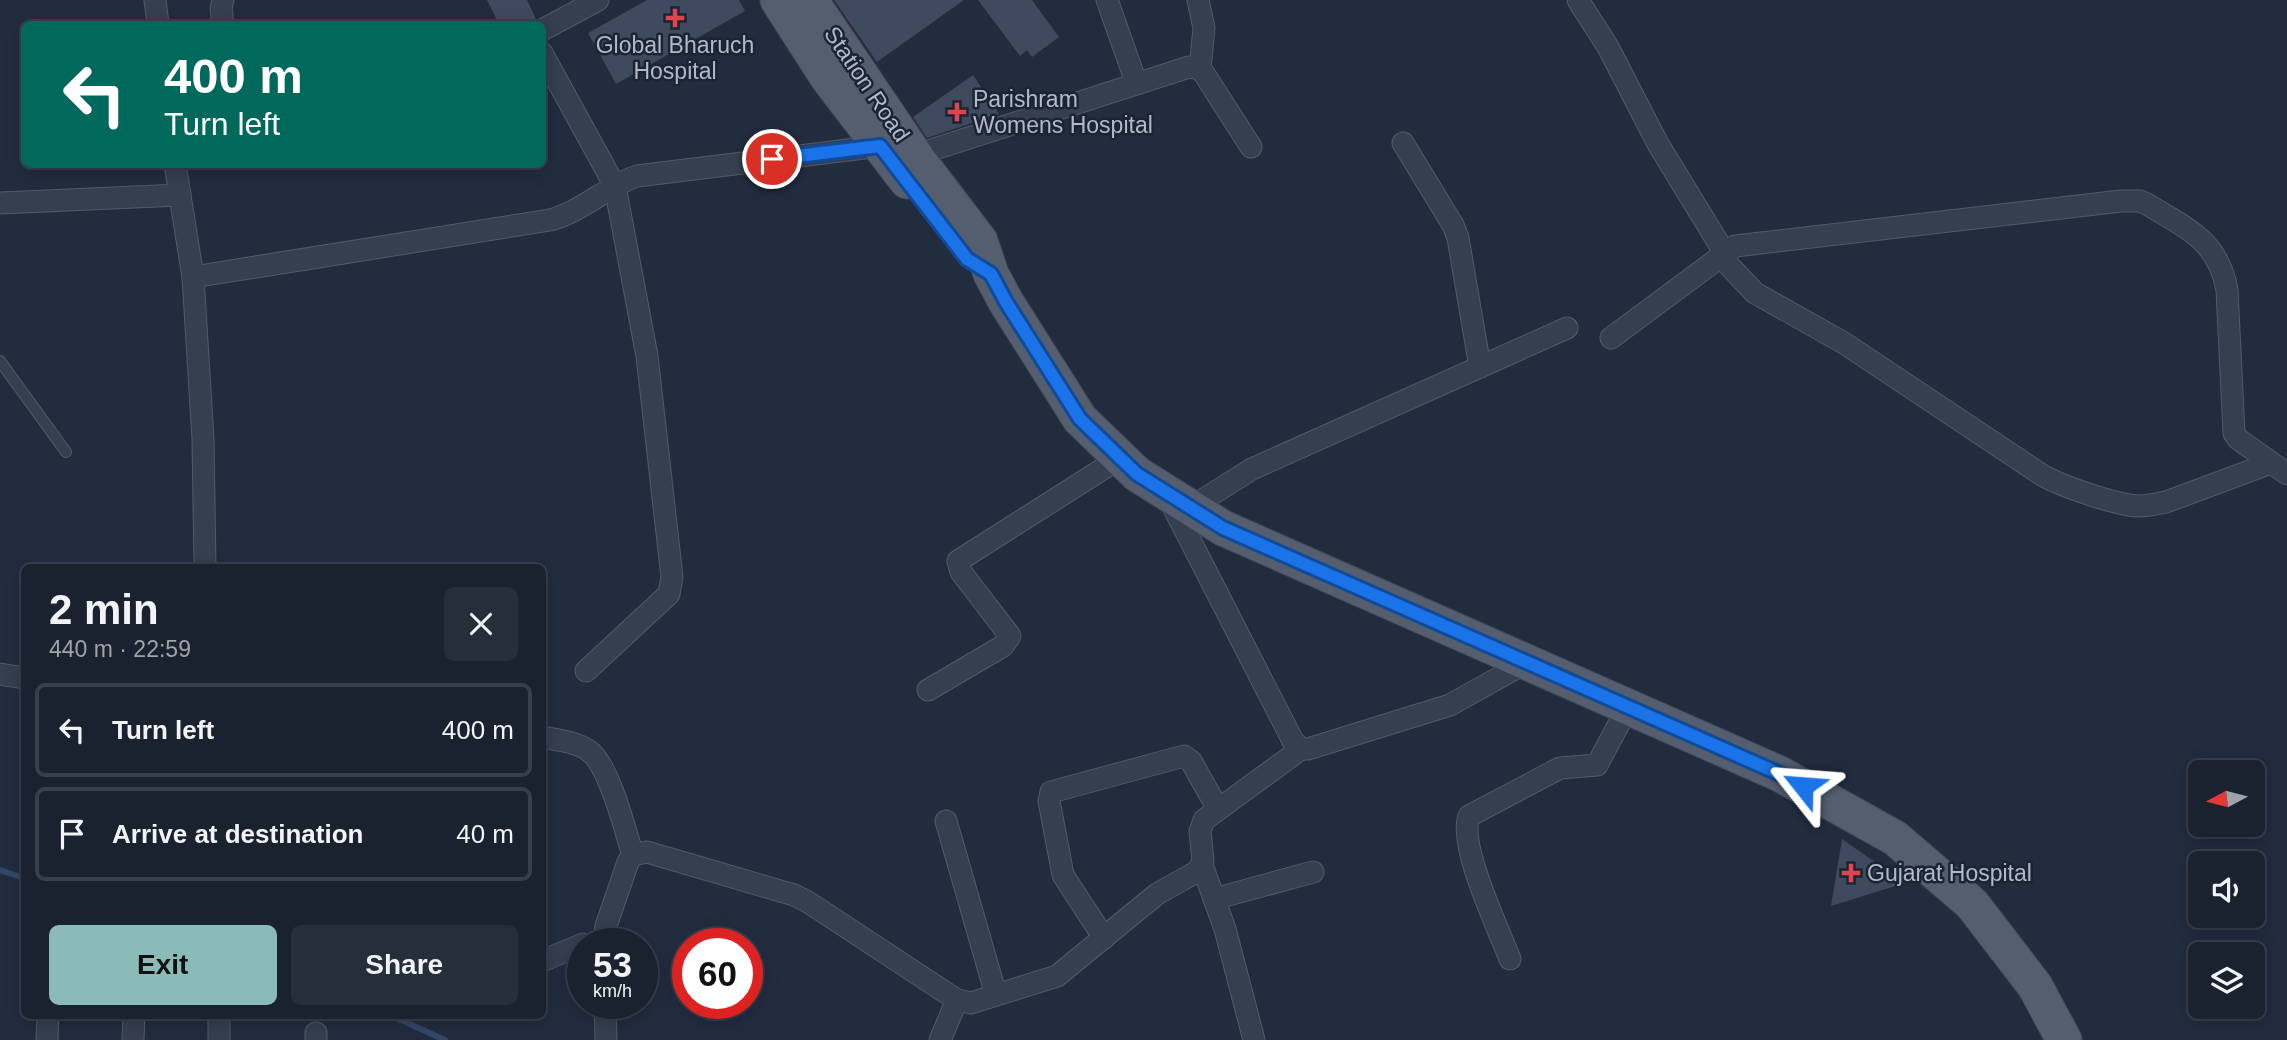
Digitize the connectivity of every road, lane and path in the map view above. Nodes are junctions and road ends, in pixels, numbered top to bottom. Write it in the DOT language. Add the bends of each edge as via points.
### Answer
graph roads {
  1 [pos="155,0"];
  2 [pos="223,0"];
  3 [pos="598,0"];
  4 [pos="778,0"];
  5 [pos="810,0"];
  6 [pos="1107,0"];
  7 [pos="1198,0"];
  8 [pos="1578,0"];
  9 [pos="158,21"];
  10 [pos="223,21"];
  11 [pos="546,28"];
  12 [pos="546,60"];
  13 [pos="1200,69"];
  14 [pos="1136,82"];
  15 [pos="898,143"];
  16 [pos="1403,143"];
  17 [pos="1251,147"];
  18 [pos="176,168"];
  19 [pos="615,187"];
  20 [pos="180,195"];
  21 [pos="0,203"];
  22 [pos="1716,258"];
  23 [pos="193,277"];
  24 [pos="1567,328"];
  25 [pos="1611,338"];
  26 [pos="0,361"];
  27 [pos="1480,367"];
  28 [pos="66,452"];
  29 [pos="1120,458"];
  30 [pos="2279,468"];
  31 [pos="1178,500"];
  32 [pos="205,564"];
  33 [pos="1527,662"];
  34 [pos="586,671"];
  35 [pos="0,674"];
  36 [pos="21,678"];
  37 [pos="928,690"];
  38 [pos="1628,707"];
  39 [pos="546,738"];
  40 [pos="1301,749"];
  41 [pos="1218,809"];
  42 [pos="946,821"];
  43 [pos="633,855"];
  44 [pos="1202,865"];
  45 [pos="1313,872"];
  46 [pos="1214,899"];
  47 [pos="600,928"];
  48 [pos="1104,938"];
  49 [pos="567,951"];
  50 [pos="546,959"];
  51 [pos="1510,959"];
  52 [pos="996,995"];
  53 [pos="957,1000"];
  54 [pos="48,1019"];
  55 [pos="134,1019"];
  56 [pos="219,1019"];
  57 [pos="605,1019"];
  58 [pos="47,1040"];
  59 [pos="134,1040"];
  60 [pos="219,1040"];
  61 [pos="606,1040"];
  62 [pos="940,1040"];
  63 [pos="1254,1040"];
  64 [pos="2064,1040"];
  1 -- 9 [label="street"];
  2 -- 10 [label="street"];
  3 -- 11 [label="street"];
  4 -- 15 [label="main road, Station Road" via="828,78"];
  5 -- 15 [label="main road, Station Road"];
  6 -- 14 [label="street"];
  7 -- 13 [label="street" via="1204,27"];
  8 -- 22 [label="street" via="1608,47"];
  12 -- 19 [label="street"];
  13 -- 14 [label="street" via="1181,68"];
  13 -- 17 [label="street"];
  14 -- 15 [label="street"];
  15 -- 19 [label="street" via="637,176"];
  15 -- 29 [label="main road, Station Road" via="967,259 991,274 1080,419"];
  16 -- 27 [label="street" via="1458,238"];
  18 -- 20 [label="street"];
  19 -- 23 [label="street" via="550,220"];
  19 -- 34 [label="street" via="647,356 672,577 669,594"];
  20 -- 21 [label="street"];
  20 -- 23 [label="street"];
  22 -- 25 [label="street"];
  22 -- 30 [label="street" via="1759,296 1844,343 2057,482 2127,505 2153,505"];
  22 -- 30 [label="street" via="1740,245 2140,201 2204,240 2217,258 2227,290 2234,433"];
  23 -- 32 [label="street"];
  24 -- 27 [label="street"];
  26 -- 28 [label="lane"];
  27 -- 31 [label="street"];
  29 -- 31 [label="main road, Station Road"];
  29 -- 37 [label="street" via="958,561 961,572 1010,636 1003,646"];
  31 -- 33 [label="main road, Station Road" via="1223,528"];
  31 -- 40 [label="street" via="1293,741"];
  33 -- 38 [label="main road, Station Road"];
  33 -- 40 [label="street" via="1450,705"];
  35 -- 36 [label="street"];
  38 -- 51 [label="street" via="1597,765 1560,768 1469,816 1466,832 1476,873"];
  38 -- 64 [label="main road, Station Road" via="1780,774 1895,838 1972,904 2035,986"];
  39 -- 43 [label="street" via="589,750 602,765"];
  40 -- 41 [label="street"];
  41 -- 44 [label="street" via="1202,823"];
  41 -- 48 [label="street" via="1184,756 1051,792 1063,875"];
  42 -- 52 [label="street"];
  43 -- 47 [label="street"];
  43 -- 53 [label="street" via="647,852 794,895"];
  44 -- 46 [label="street"];
  44 -- 48 [label="street" via="1157,894"];
  45 -- 46 [label="street"];
  46 -- 63 [label="street"];
  48 -- 52 [label="street" via="1057,976"];
  49 -- 50 [label="street"];
  52 -- 53 [label="street" via="971,1003"];
  53 -- 62 [label="street"];
  54 -- 58 [label="street"];
  55 -- 59 [label="street"];
  56 -- 60 [label="street"];
  57 -- 61 [label="street"];
}
